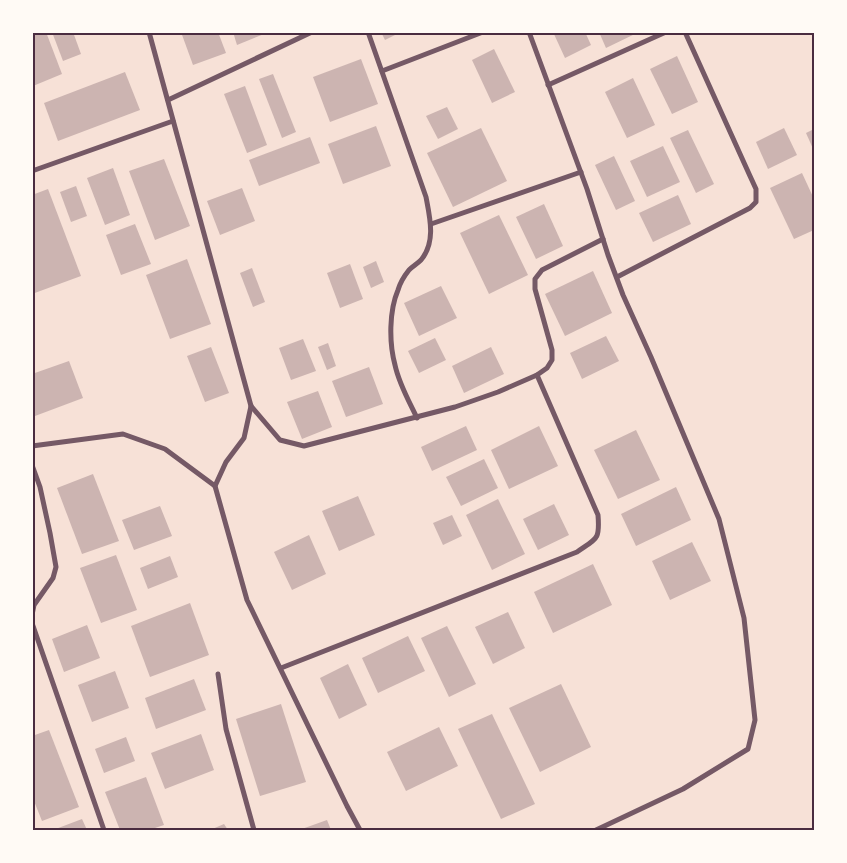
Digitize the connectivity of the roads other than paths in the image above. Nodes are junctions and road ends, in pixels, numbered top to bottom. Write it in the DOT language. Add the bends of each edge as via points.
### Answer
graph roads {
  1 [pos="149,32"];
  2 [pos="312,32"];
  3 [pos="368,32"];
  4 [pos="483,32"];
  5 [pos="529,32"];
  6 [pos="666,32"];
  7 [pos="685,32"];
  8 [pos="382,71"];
  9 [pos="548,85"];
  10 [pos="168,100"];
  11 [pos="173,122"];
  12 [pos="32,171"];
  13 [pos="581,172"];
  14 [pos="431,224"];
  15 [pos="603,240"];
  16 [pos="617,278"];
  17 [pos="537,375"];
  18 [pos="251,406"];
  19 [pos="417,418"];
  20 [pos="32,446"];
  21 [pos="32,465"];
  22 [pos="215,486"];
  23 [pos="32,615"];
  24 [pos="32,623"];
  25 [pos="281,668"];
  26 [pos="218,674"];
  27 [pos="104,830"];
  28 [pos="254,830"];
  29 [pos="360,830"];
  30 [pos="596,830"];
  1 -- 10 [label="street"];
  2 -- 10 [label="street"];
  3 -- 8 [label="street"];
  4 -- 8 [label="street"];
  5 -- 9 [label="street"];
  6 -- 9 [label="street"];
  7 -- 16 [label="street" via="756,189 756,202"];
  8 -- 14 [label="street" via="426,197"];
  9 -- 13 [label="street"];
  10 -- 11 [label="street"];
  11 -- 12 [label="street"];
  11 -- 18 [label="street"];
  13 -- 14 [label="street"];
  13 -- 15 [label="street"];
  14 -- 19 [label="street" via="430,242 422,259 407,272 392,312 394,364"];
  15 -- 16 [label="street"];
  15 -- 17 [label="street" via="542,270 535,279 552,350 548,368"];
  16 -- 30 [label="street" via="720,519 744,618 755,720 748,749 683,789"];
  17 -- 19 [label="street" via="474,401"];
  17 -- 25 [label="street" via="598,515 596,539 577,552"];
  18 -- 19 [label="street" via="280,440 304,446"];
  18 -- 22 [label="street" via="244,438 226,462"];
  20 -- 22 [label="street" via="122,434 165,449"];
  21 -- 23 [label="street" via="40,487 56,567 53,578 34,605"];
  22 -- 25 [label="street" via="247,600"];
  24 -- 27 [label="street"];
  25 -- 29 [label="street"];
  26 -- 28 [label="street" via="226,729"];
}
